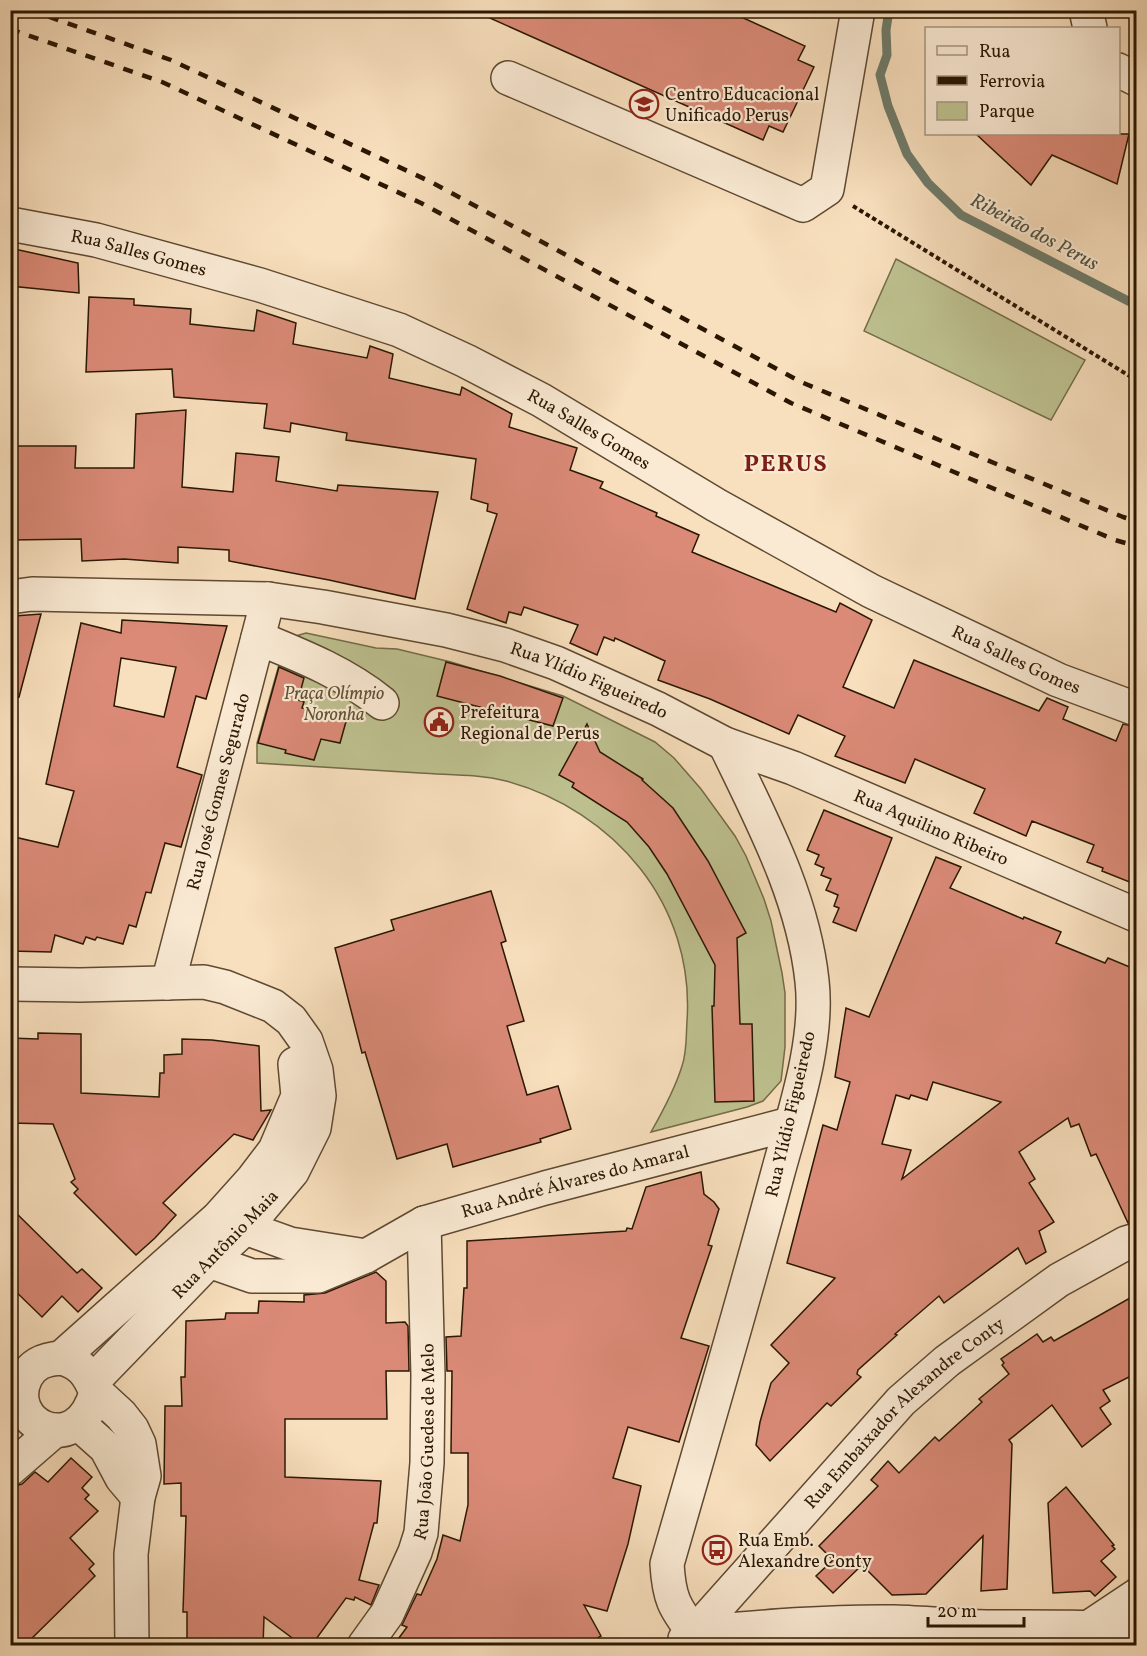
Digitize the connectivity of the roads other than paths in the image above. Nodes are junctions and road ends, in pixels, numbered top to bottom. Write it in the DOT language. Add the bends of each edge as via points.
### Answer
graph roads {
  1 [pos="858,10"];
  2 [pos="1086,10"];
  3 [pos="1090,27"];
  4 [pos="1120,70"];
  5 [pos="508,78"];
  6 [pos="1137,78"];
  7 [pos="10,224"];
  8 [pos="10,597"];
  9 [pos="268,599"];
  10 [pos="258,638"];
  11 [pos="382,703"];
  12 [pos="1137,709"];
  13 [pos="724,744"];
  14 [pos="1137,915"];
  15 [pos="168,983"];
  16 [pos="10,984"];
  17 [pos="790,1124"];
  18 [pos="232,1223"];
  19 [pos="424,1223"];
  20 [pos="1137,1240"];
  21 [pos="197,1254"];
  22 [pos="366,1256"];
  23 [pos="36,1361"];
  24 [pos="94,1387"];
  25 [pos="17,1407"];
  26 [pos="67,1427"];
  27 [pos="10,1469"];
  28 [pos="138,1497"];
  29 [pos="1137,1596"];
  30 [pos="1092,1626"];
  31 [pos="1137,1631"];
  32 [pos="685,1640"];
  33 [pos="132,1646"];
  34 [pos="364,1646"];
  1 -- 5 [label="street" via="827,189 803,205"];
  2 -- 3 [label="street"];
  4 -- 6 [label="street"];
  7 -- 12 [label="street, Rua Salles Gomes" via="96,240 260,285 399,330 541,400 716,505 871,591 1058,680"];
  8 -- 9 [label="street, Rua Ylídio Figueiredo" via="32,594"];
  9 -- 10 [label="street, Rua José Gomes Segurado"];
  9 -- 13 [label="street, Rua Ylídio Figueiredo" via="446,630 505,645 627,695"];
  10 -- 11 [label="street" via="336,671"];
  10 -- 15 [label="street, Rua José Gomes Segurado"];
  13 -- 14 [label="street, Rua Aquilino Ribeiro" via="794,768"];
  13 -- 17 [label="street, Rua Ylídio Figueiredo" via="783,871 801,921 812,982 811,1040"];
  15 -- 16 [label="street, Rua Antônio Maia"];
  15 -- 18 [label="street, Rua Antônio Maia" via="204,982 225,987 273,1006 291,1020 298,1096 275,1150 253,1179"];
  17 -- 19 [label="street, Rua André Álvares do Amaral"];
  17 -- 32 [label="street, Rua Ylídio Figueiredo" via="667,1564 669,1589"];
  18 -- 21 [label="street, Rua Antônio Maia"];
  18 -- 22 [label="street" via="290,1244"];
  19 -- 22 [label="street, Rua André Álvares do Amaral"];
  19 -- 34 [label="street, Rua João Guedes de Melo" via="428,1375 421,1533 387,1614"];
  20 -- 32 [label="street, Rua Embaixador Alexandre Conty" via="1059,1280 947,1361 901,1401"];
  21 -- 22 [label="street, Rua André Álvares do Amaral" via="252,1276 318,1276"];
  21 -- 23 [label="street, Rua Antônio Maia"];
  21 -- 24 [label="street, Rua Antônio Maia"];
  23 -- 24 [label="street" via="73,1361 83,1368"];
  23 -- 25 [label="street" via="22,1385"];
  24 -- 26 [label="street" via="88,1414"];
  24 -- 28 [label="street" via="121,1415 139,1444 144,1476"];
  25 -- 26 [label="street" via="42,1427"];
  26 -- 27 [label="street"];
  26 -- 28 [label="street" via="106,1448 122,1478"];
  28 -- 33 [label="street" via="131,1554"];
  29 -- 30 [label="street"];
  30 -- 31 [label="street"];
  30 -- 32 [label="street" via="813,1623"];
}
